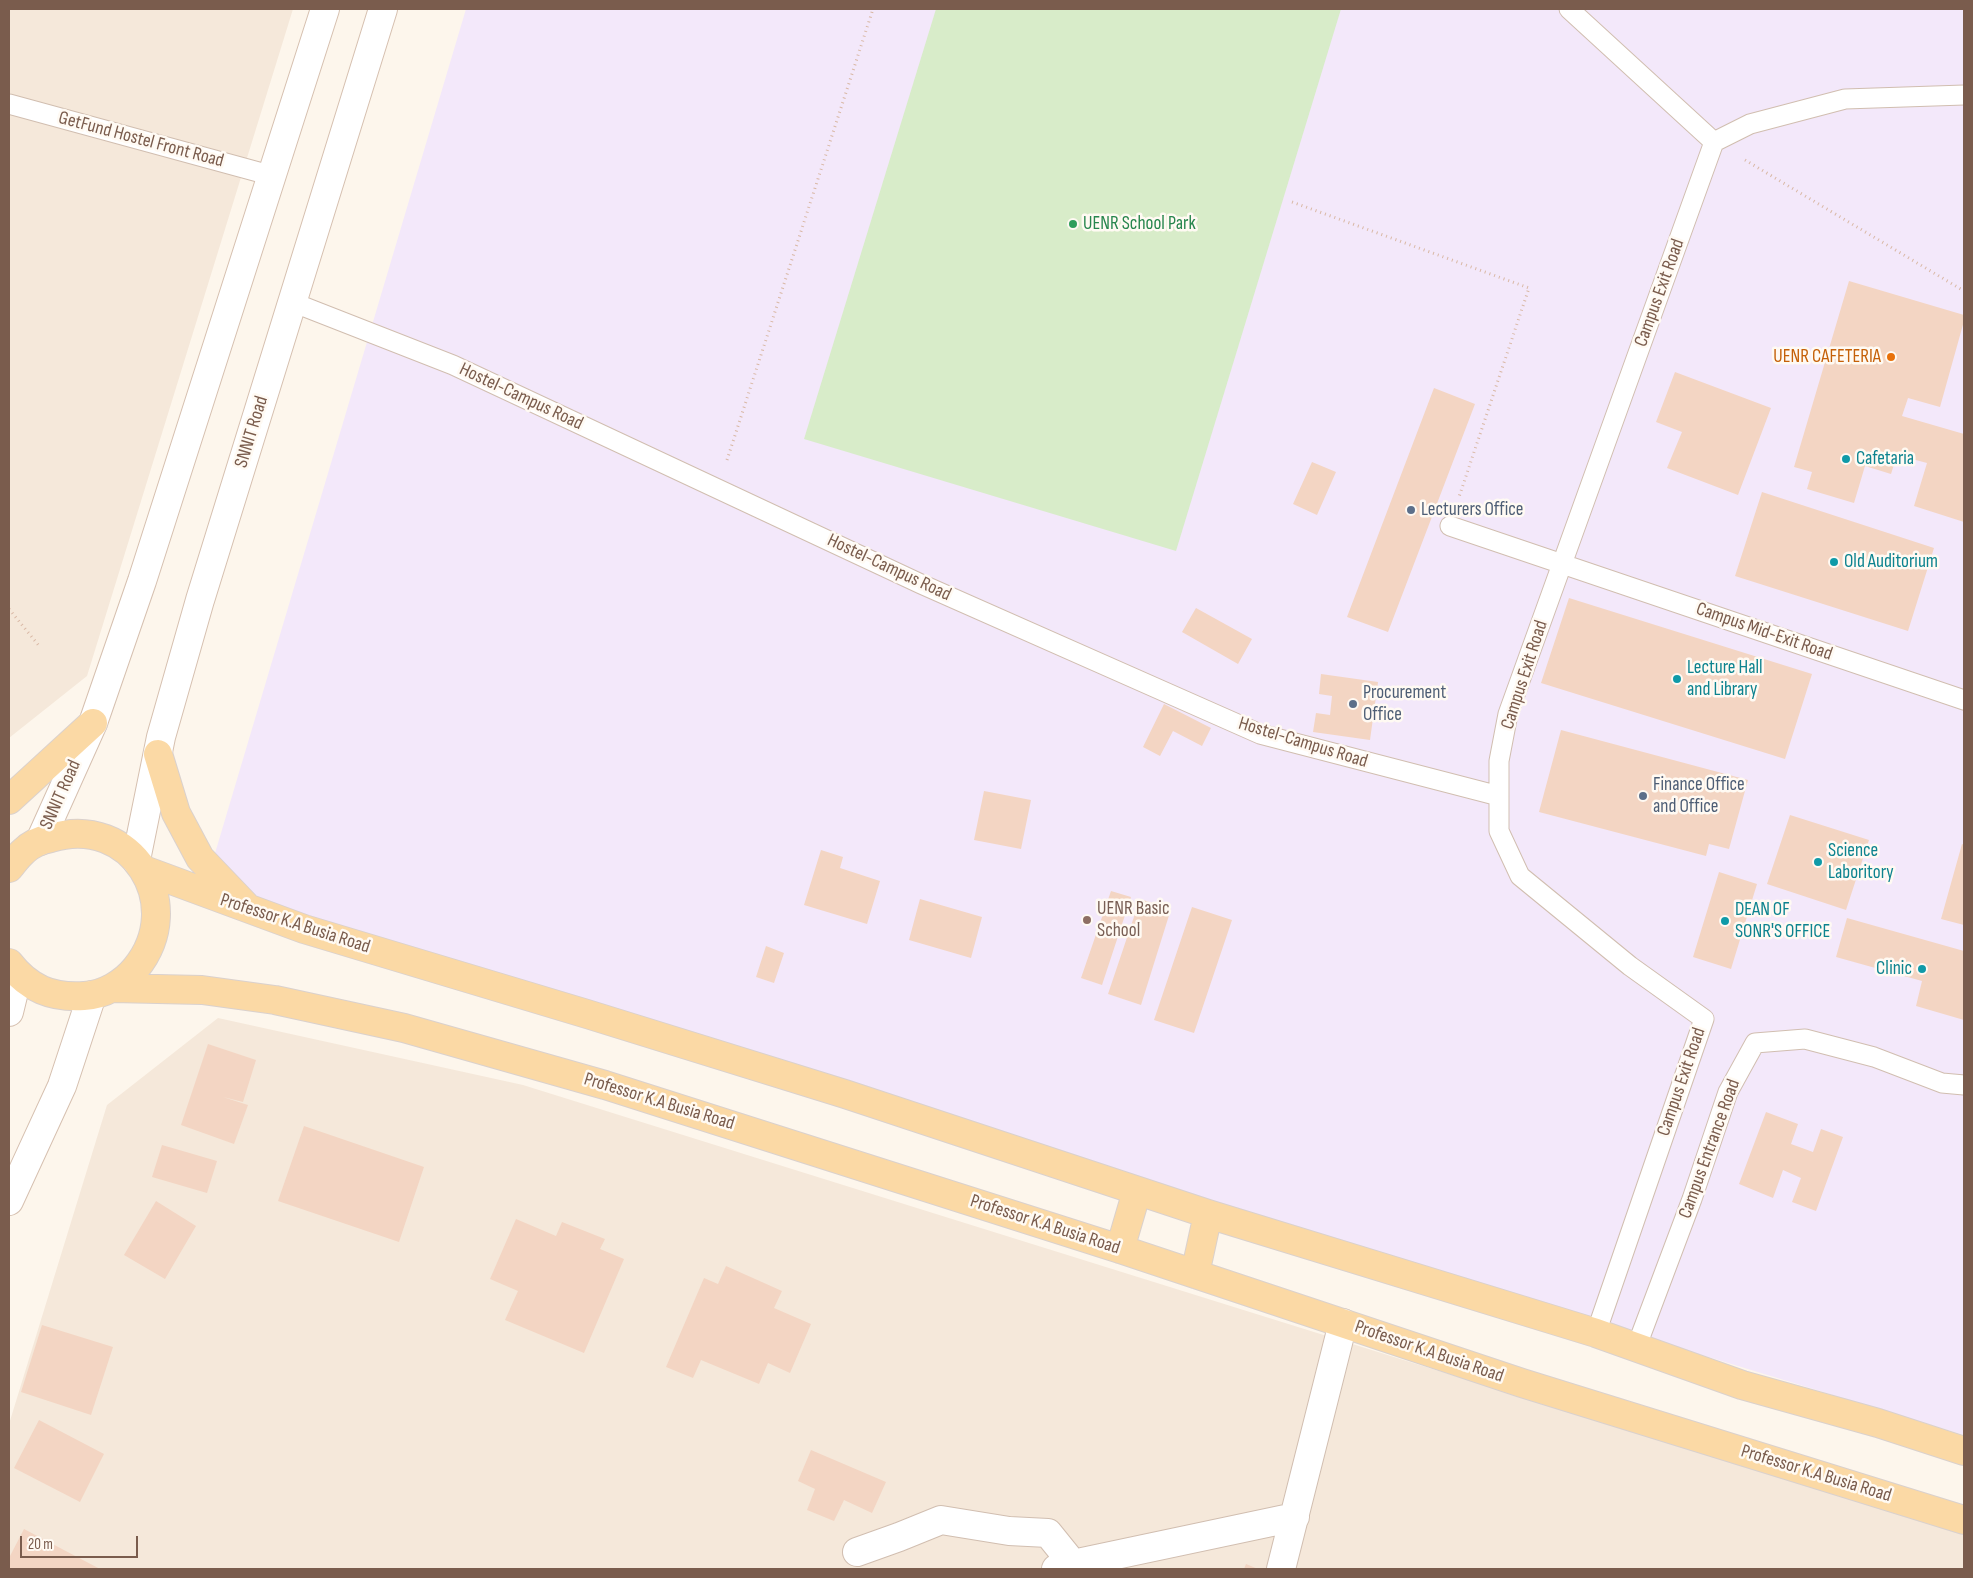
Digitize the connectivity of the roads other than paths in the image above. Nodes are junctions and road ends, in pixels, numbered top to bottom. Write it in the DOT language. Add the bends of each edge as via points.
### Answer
graph roads {
  1 [pos="325,9"];
  2 [pos="383,9"];
  3 [pos="1569,9"];
  4 [pos="1964,95"];
  5 [pos="9,104"];
  6 [pos="1714,142"];
  7 [pos="273,176"];
  8 [pos="292,302"];
  9 [pos="1450,526"];
  10 [pos="1564,563"];
  11 [pos="1964,700"];
  12 [pos="93,723"];
  13 [pos="158,754"];
  14 [pos="1499,796"];
  15 [pos="9,800"];
  16 [pos="20,852"];
  17 [pos="140,865"];
  18 [pos="250,910"];
  19 [pos="13,969"];
  20 [pos="102,992"];
  21 [pos="9,1012"];
  22 [pos="1964,1085"];
  23 [pos="1137,1191"];
  24 [pos="9,1201"];
  25 [pos="1208,1214"];
  26 [pos="1120,1249"];
  27 [pos="1195,1274"];
  28 [pos="1343,1323"];
  29 [pos="1596,1333"];
  30 [pos="1636,1348"];
  31 [pos="1964,1451"];
  32 [pos="1295,1517"];
  33 [pos="1964,1520"];
  34 [pos="857,1552"];
  35 [pos="1065,1566"];
  36 [pos="1280,1569"];
  1 -- 7 [label="street, SNNIT Road"];
  2 -- 8 [label="street, SNNIT Road"];
  3 -- 6 [label="lane"];
  4 -- 6 [label="lane" via="1845,99 1750,124"];
  5 -- 7 [label="lane, GetFund Hostel Front Road"];
  6 -- 10 [label="lane, Campus Exit Road"];
  7 -- 12 [label="street, SNNIT Road"];
  8 -- 13 [label="street, SNNIT Road" via="200,600"];
  8 -- 14 [label="lane, Hostel-Campus Road" via="454,365 921,584 1260,734"];
  9 -- 10 [label="lane, Campus Mid-Exit Road"];
  10 -- 11 [label="lane, Campus Mid-Exit Road"];
  10 -- 14 [label="lane, Campus Exit Road" via="1508,714 1499,761"];
  12 -- 15 [label="main road"];
  12 -- 16 [label="street, SNNIT Road"];
  13 -- 17 [label="street, SNNIT Road"];
  13 -- 18 [label="main road" via="176,813 200,858"];
  14 -- 29 [label="lane, Campus Exit Road" via="1499,831 1520,876 1630,966 1704,1019"];
  16 -- 17 [label="main road" via="65,833 91,834 116,843"];
  17 -- 18 [label="main road, Professor K.A Busia Road"];
  17 -- 20 [label="main road" via="154,890 157,913 154,936 145,957 131,975"];
  18 -- 23 [label="main road, Professor K.A Busia Road" via="304,930 845,1094"];
  19 -- 20 [label="main road, Professor K.A Busia Road" via="39,989 65,997"];
  19 -- 21 [label="street"];
  20 -- 24 [label="street"];
  20 -- 26 [label="main road, Professor K.A Busia Road" via="202,990 275,1000 404,1028 605,1085"];
  22 -- 30 [label="lane, Campus Entrance Road" via="1942,1083 1874,1057 1805,1039 1755,1043 1728,1092"];
  23 -- 25 [label="main road, Professor K.A Busia Road"];
  23 -- 26 [label="main road"];
  25 -- 27 [label="main road"];
  25 -- 29 [label="main road, Professor K.A Busia Road"];
  26 -- 27 [label="main road, Professor K.A Busia Road"];
  27 -- 28 [label="main road, Professor K.A Busia Road"];
  28 -- 32 [label="street"];
  28 -- 33 [label="main road, Professor K.A Busia Road" via="1522,1383"];
  29 -- 30 [label="main road, Professor K.A Busia Road"];
  30 -- 31 [label="main road, Professor K.A Busia Road" via="1742,1385"];
  32 -- 35 [label="street"];
  32 -- 36 [label="street"];
  34 -- 35 [label="street" via="941,1520 1048,1532"];
}
